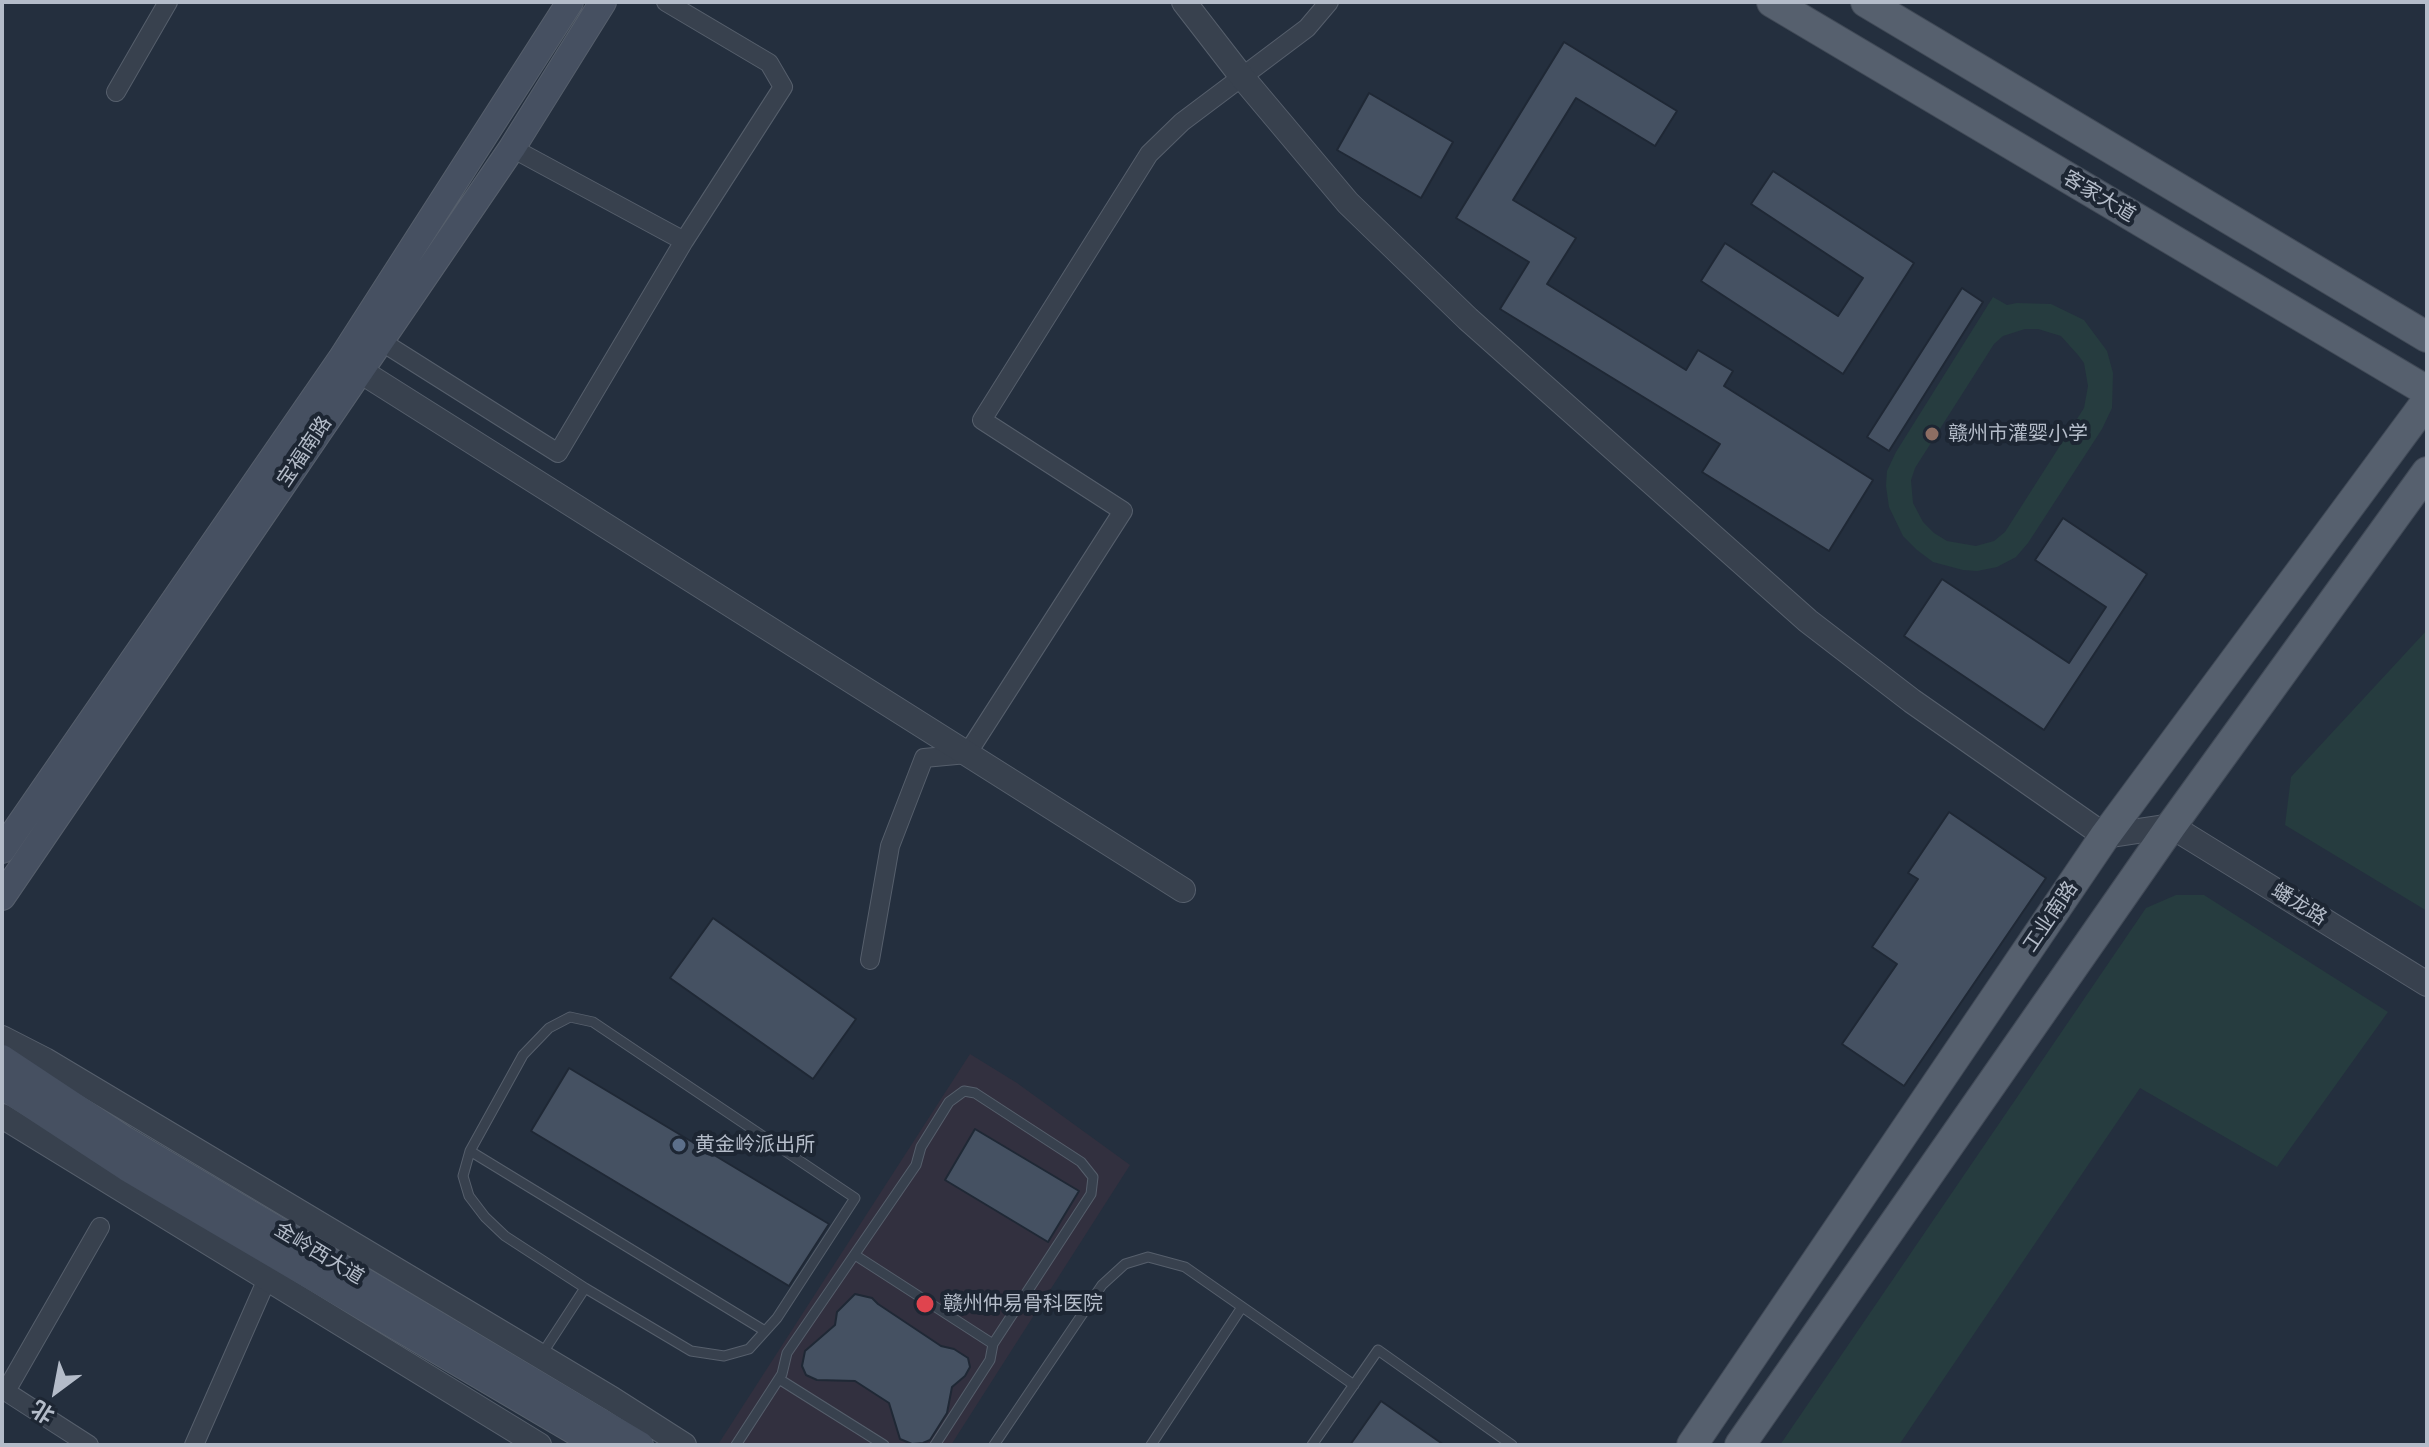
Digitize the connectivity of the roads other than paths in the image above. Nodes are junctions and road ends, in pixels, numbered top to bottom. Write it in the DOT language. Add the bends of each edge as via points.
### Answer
graph roads {
  1 [pos="168,2"];
  2 [pos="570,2"];
  3 [pos="603,2"];
  4 [pos="666,2"];
  5 [pos="1184,2"];
  6 [pos="1329,2"];
  7 [pos="1772,2"];
  8 [pos="1866,2"];
  9 [pos="1242,77"];
  10 [pos="116,92"];
  11 [pos="512,148"];
  12 [pos="684,241"];
  13 [pos="2424,331"];
  14 [pos="379,340"];
  15 [pos="350,365"];
  16 [pos="2427,391"];
  17 [pos="2427,401"];
  18 [pos="2427,472"];
  19 [pos="967,754"];
  20 [pos="2171,826"];
  21 [pos="2105,836"];
  22 [pos="2,850"];
  23 [pos="1183,890"];
  24 [pos="2,897"];
  25 [pos="870,960"];
  26 [pos="2427,984"];
  27 [pos="2,1038"];
  28 [pos="7,1078"];
  29 [pos="2,1116"];
  30 [pos="470,1151"];
  31 [pos="100,1227"];
  32 [pos="855,1255"];
  33 [pos="272,1268"];
  34 [pos="585,1288"];
  35 [pos="1242,1307"];
  36 [pos="765,1331"];
  37 [pos="993,1344"];
  38 [pos="540,1356"];
  39 [pos="779,1379"];
  40 [pos="1354,1385"];
  41 [pos="4,1390"];
  42 [pos="89,1445"];
  43 [pos="194,1445"];
  44 [pos="539,1445"];
  45 [pos="598,1445"];
  46 [pos="640,1445"];
  47 [pos="684,1445"];
  48 [pos="736,1445"];
  49 [pos="884,1445"];
  50 [pos="935,1445"];
  51 [pos="994,1445"];
  52 [pos="1151,1445"];
  53 [pos="1312,1445"];
  54 [pos="1512,1445"];
  55 [pos="1692,1445"];
  56 [pos="1740,1445"];
  1 -- 10 [label="street"];
  2 -- 15 [label="main road, 宝福南路"];
  3 -- 11 [label="main road, 宝福南路"];
  4 -- 12 [label="street" via="769,63 783,87"];
  5 -- 9 [label="street"];
  6 -- 9 [label="street" via="1307,28"];
  7 -- 16 [label="main road, 客家大道"];
  8 -- 13 [label="main road"];
  9 -- 19 [label="street" via="1149,154 982,420 1123,511"];
  9 -- 21 [label="street" via="1348,203 1665,497 1912,701"];
  11 -- 12 [label="street"];
  11 -- 14 [label="main road, 宝福南路"];
  12 -- 14 [label="street" via="558,453"];
  14 -- 15 [label="main road, 宝福南路"];
  15 -- 19 [label="street"];
  15 -- 22 [label="main road, 宝福南路"];
  15 -- 24 [label="main road, 宝福南路"];
  17 -- 21 [label="main road, 工业南路"];
  18 -- 20 [label="main road"];
  19 -- 23 [label="street"];
  19 -- 25 [label="street" via="924,758 890,846"];
  20 -- 21 [label="street"];
  20 -- 26 [label="street, 蟠龙路"];
  20 -- 56 [label="main road"];
  21 -- 55 [label="main road, 工业南路"];
  27 -- 28 [label="main road"];
  27 -- 38 [label="street"];
  28 -- 33 [label="main road, 金岭西大道"];
  28 -- 46 [label="main road, 金岭西大道" via="124,1139"];
  29 -- 33 [label="street"];
  30 -- 34 [label="lane" via="463,1176 469,1196 485,1217"];
  30 -- 36 [label="lane"];
  30 -- 36 [label="lane" via="531,1046 570,1017 593,1022 855,1198"];
  31 -- 41 [label="street"];
  32 -- 37 [label="lane"];
  32 -- 37 [label="lane" via="916,1165 949,1102 964,1091 975,1093 1081,1162 1093,1177 1091,1194"];
  32 -- 39 [label="lane" via="787,1353"];
  33 -- 43 [label="street"];
  33 -- 44 [label="street"];
  33 -- 45 [label="main road, 金岭西大道"];
  34 -- 36 [label="lane" via="691,1351 724,1356 749,1349"];
  34 -- 38 [label="lane"];
  35 -- 40 [label="lane"];
  35 -- 51 [label="lane" via="1185,1267 1148,1257 1125,1264 1102,1285"];
  35 -- 52 [label="lane"];
  37 -- 50 [label="lane" via="990,1360"];
  38 -- 47 [label="street"];
  39 -- 48 [label="lane"];
  39 -- 49 [label="lane"];
  40 -- 53 [label="lane"];
  40 -- 54 [label="lane" via="1378,1350"];
  41 -- 42 [label="street"];
}
